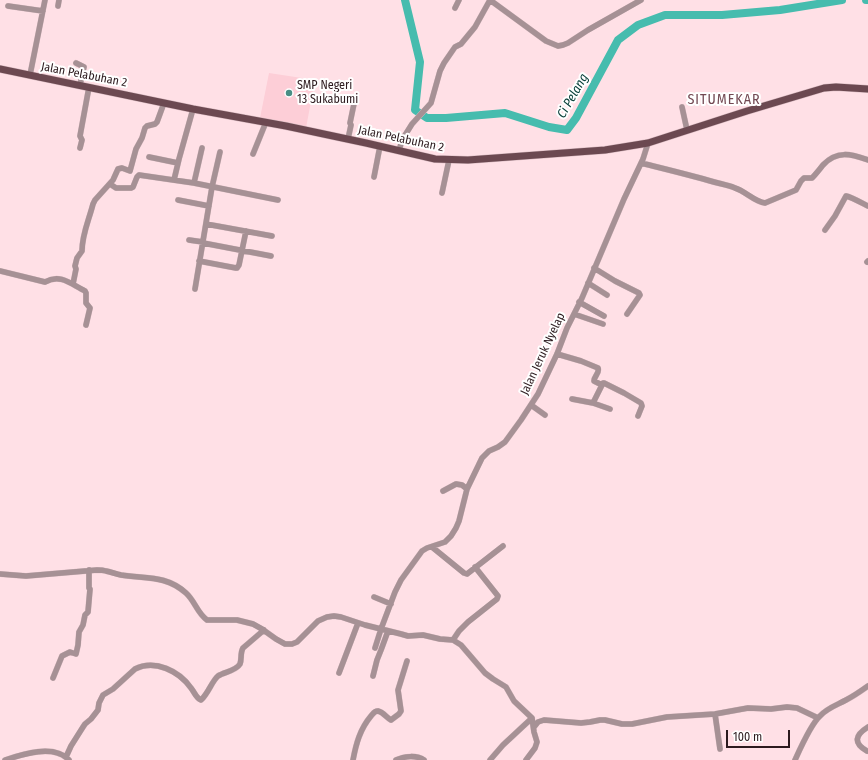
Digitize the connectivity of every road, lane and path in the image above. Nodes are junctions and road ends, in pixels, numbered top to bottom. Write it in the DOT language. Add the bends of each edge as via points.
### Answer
graph roads {
  1 [pos="45,0"];
  2 [pos="459,0"];
  3 [pos="490,0"];
  4 [pos="641,0"];
  5 [pos="8,6"];
  6 [pos="455,8"];
  7 [pos="43,11"];
  8 [pos="76,63"];
  9 [pos="0,69"];
  10 [pos="30,75"];
  11 [pos="80,85"];
  12 [pos="89,87"];
  13 [pos="868,89"];
  14 [pos="355,99"];
  15 [pos="164,103"];
  16 [pos="682,106"];
  17 [pos="193,109"];
  18 [pos="266,122"];
  19 [pos="687,130"];
  20 [pos="348,139"];
  21 [pos="648,143"];
  22 [pos="380,146"];
  23 [pos="80,148"];
  24 [pos="202,148"];
  25 [pos="399,151"];
  26 [pos="220,152"];
  27 [pos="253,154"];
  28 [pos="149,157"];
  29 [pos="449,160"];
  30 [pos="868,160"];
  31 [pos="178,163"];
  32 [pos="641,163"];
  33 [pos="374,177"];
  34 [pos="174,180"];
  35 [pos="194,183"];
  36 [pos="110,184"];
  37 [pos="212,187"];
  38 [pos="442,193"];
  39 [pos="178,200"];
  40 [pos="278,200"];
  41 [pos="209,206"];
  42 [pos="868,206"];
  43 [pos="206,224"];
  44 [pos="825,230"];
  45 [pos="246,231"];
  46 [pos="272,236"];
  47 [pos="189,240"];
  48 [pos="203,243"];
  49 [pos="242,251"];
  50 [pos="271,256"];
  51 [pos="199,261"];
  52 [pos="594,268"];
  53 [pos="0,271"];
  54 [pos="588,283"];
  55 [pos="73,284"];
  56 [pos="195,289"];
  57 [pos="607,295"];
  58 [pos="579,302"];
  59 [pos="574,314"];
  60 [pos="627,314"];
  61 [pos="604,316"];
  62 [pos="603,324"];
  63 [pos="86,325"];
  64 [pos="557,354"];
  65 [pos="602,385"];
  66 [pos="572,399"];
  67 [pos="593,403"];
  68 [pos="531,406"];
  69 [pos="610,410"];
  70 [pos="545,415"];
  71 [pos="638,416"];
  72 [pos="467,489"];
  73 [pos="443,492"];
  74 [pos="503,546"];
  75 [pos="432,547"];
  76 [pos="475,567"];
  77 [pos="89,570"];
  78 [pos="0,574"];
  79 [pos="374,597"];
  80 [pos="391,604"];
  81 [pos="358,623"];
  82 [pos="264,630"];
  83 [pos="381,630"];
  84 [pos="388,631"];
  85 [pos="453,640"];
  86 [pos="376,648"];
  87 [pos="407,661"];
  88 [pos="339,673"];
  89 [pos="372,676"];
  90 [pos="53,678"];
  91 [pos="868,686"];
  92 [pos="714,714"];
  93 [pos="532,718"];
  94 [pos="818,718"];
  95 [pos="868,727"];
  96 [pos="534,728"];
  97 [pos="720,749"];
  98 [pos="867,751"];
  99 [pos="68,758"];
  100 [pos="5,760"];
  101 [pos="353,760"];
  102 [pos="396,760"];
  103 [pos="424,760"];
  104 [pos="490,760"];
  105 [pos="526,760"];
  106 [pos="795,760"];
  1 -- 7 [label="street"];
  2 -- 6 [label="street"];
  3 -- 4 [label="street" via="558,46 564,45"];
  3 -- 25 [label="street" via="475,27 444,62 432,101 412,124 402,140"];
  5 -- 7 [label="street"];
  7 -- 10 [label="street"];
  8 -- 11 [label="street" via="84,67"];
  9 -- 10 [label="main road, Jalan Pelabuhan 2"];
  10 -- 11 [label="main road, Jalan Pelabuhan 2"];
  11 -- 12 [label="main road, Jalan Pelabuhan 2"];
  12 -- 15 [label="main road, Jalan Pelabuhan 2"];
  12 -- 23 [label="street"];
  13 -- 19 [label="main road, Jalan Pelabuhan 2" via="824,88"];
  14 -- 20 [label="street"];
  15 -- 17 [label="main road, Jalan Pelabuhan 2"];
  15 -- 36 [label="street" via="157,122 145,128 130,171 118,169"];
  16 -- 19 [label="street"];
  17 -- 18 [label="main road, Jalan Pelabuhan 2"];
  17 -- 31 [label="street"];
  18 -- 20 [label="main road, Jalan Pelabuhan 2"];
  18 -- 27 [label="street"];
  19 -- 21 [label="main road, Jalan Pelabuhan 2"];
  20 -- 22 [label="main road, Jalan Pelabuhan 2"];
  21 -- 29 [label="main road, Jalan Pelabuhan 2" via="605,150"];
  21 -- 32 [label="street, Jalan Jeruk Nyelap"];
  22 -- 25 [label="main road, Jalan Pelabuhan 2"];
  22 -- 33 [label="street"];
  24 -- 35 [label="street"];
  25 -- 29 [label="main road, Jalan Pelabuhan 2"];
  26 -- 37 [label="street"];
  28 -- 31 [label="street"];
  29 -- 38 [label="street"];
  30 -- 32 [label="street" via="844,154 831,158 812,178 802,179 796,190 765,203 734,187"];
  31 -- 34 [label="street"];
  32 -- 52 [label="street, Jalan Jeruk Nyelap"];
  34 -- 35 [label="street"];
  34 -- 36 [label="street" via="139,176 131,188 116,188"];
  35 -- 37 [label="street"];
  36 -- 55 [label="street" via="93,204 86,224 82,251 75,266"];
  37 -- 40 [label="street"];
  37 -- 41 [label="street"];
  39 -- 41 [label="street"];
  41 -- 43 [label="street"];
  42 -- 44 [label="street" via="846,196"];
  43 -- 45 [label="street"];
  43 -- 48 [label="street"];
  45 -- 46 [label="street"];
  45 -- 49 [label="street"];
  47 -- 48 [label="street"];
  48 -- 49 [label="street"];
  48 -- 51 [label="street"];
  49 -- 50 [label="street"];
  49 -- 51 [label="street" via="239,266 236,268"];
  51 -- 56 [label="street"];
  52 -- 54 [label="street, Jalan Jeruk Nyelap"];
  52 -- 60 [label="street" via="640,293"];
  53 -- 55 [label="street" via="45,282 58,279"];
  54 -- 57 [label="street"];
  54 -- 58 [label="street, Jalan Jeruk Nyelap"];
  55 -- 63 [label="street" via="86,292 86,303 90,308"];
  58 -- 59 [label="street, Jalan Jeruk Nyelap"];
  58 -- 61 [label="street"];
  59 -- 62 [label="street"];
  59 -- 64 [label="street, Jalan Jeruk Nyelap"];
  64 -- 65 [label="street" via="598,368 594,381"];
  64 -- 68 [label="street, Jalan Jeruk Nyelap"];
  65 -- 67 [label="street"];
  65 -- 71 [label="street" via="604,383 642,404"];
  66 -- 67 [label="street"];
  67 -- 69 [label="street"];
  68 -- 70 [label="street"];
  68 -- 72 [label="street, Jalan Jeruk Nyelap" via="505,442 482,458"];
  72 -- 73 [label="street" via="456,484"];
  72 -- 75 [label="street, Jalan Jeruk Nyelap" via="453,534 445,542"];
  74 -- 76 [label="street"];
  75 -- 76 [label="street" via="464,573 469,573"];
  75 -- 80 [label="street, Jalan Jeruk Nyelap" via="424,549 401,580"];
  76 -- 85 [label="street" via="498,596 468,622"];
  77 -- 78 [label="street" via="32,576"];
  77 -- 82 [label="street" via="168,581 188,595 207,620 243,621"];
  77 -- 90 [label="street" via="88,612 79,632 76,654 70,652 62,656"];
  79 -- 80 [label="street"];
  80 -- 83 [label="street, Jalan Jeruk Nyelap"];
  81 -- 82 [label="street" via="337,616 327,617 318,621 297,642 289,645 280,642"];
  81 -- 83 [label="street"];
  81 -- 88 [label="street"];
  82 -- 99 [label="street" via="243,648 238,666 217,677 201,700 174,672 158,666 138,667 101,697 98,710 71,746"];
  83 -- 84 [label="street"];
  83 -- 86 [label="street, Jalan Jeruk Nyelap"];
  84 -- 85 [label="street" via="408,636 423,635"];
  84 -- 89 [label="street"];
  85 -- 93 [label="street" via="461,645 485,672 506,687 514,700"];
  87 -- 101 [label="street" via="398,690 400,713 390,720 380,712 374,712 361,732"];
  91 -- 94 [label="street"];
  92 -- 94 [label="street" via="748,708 787,707 797,708"];
  92 -- 96 [label="street" via="667,717 632,724 605,720 581,723 544,720 538,722"];
  92 -- 97 [label="street"];
  93 -- 96 [label="street"];
  93 -- 104 [label="street"];
  94 -- 106 [label="street"];
  95 -- 98 [label="street" via="860,732 857,740"];
  96 -- 105 [label="street" via="538,742"];
  99 -- 100 [label="street" via="55,753 35,752"];
  102 -- 103 [label="street" via="406,757"];
}
